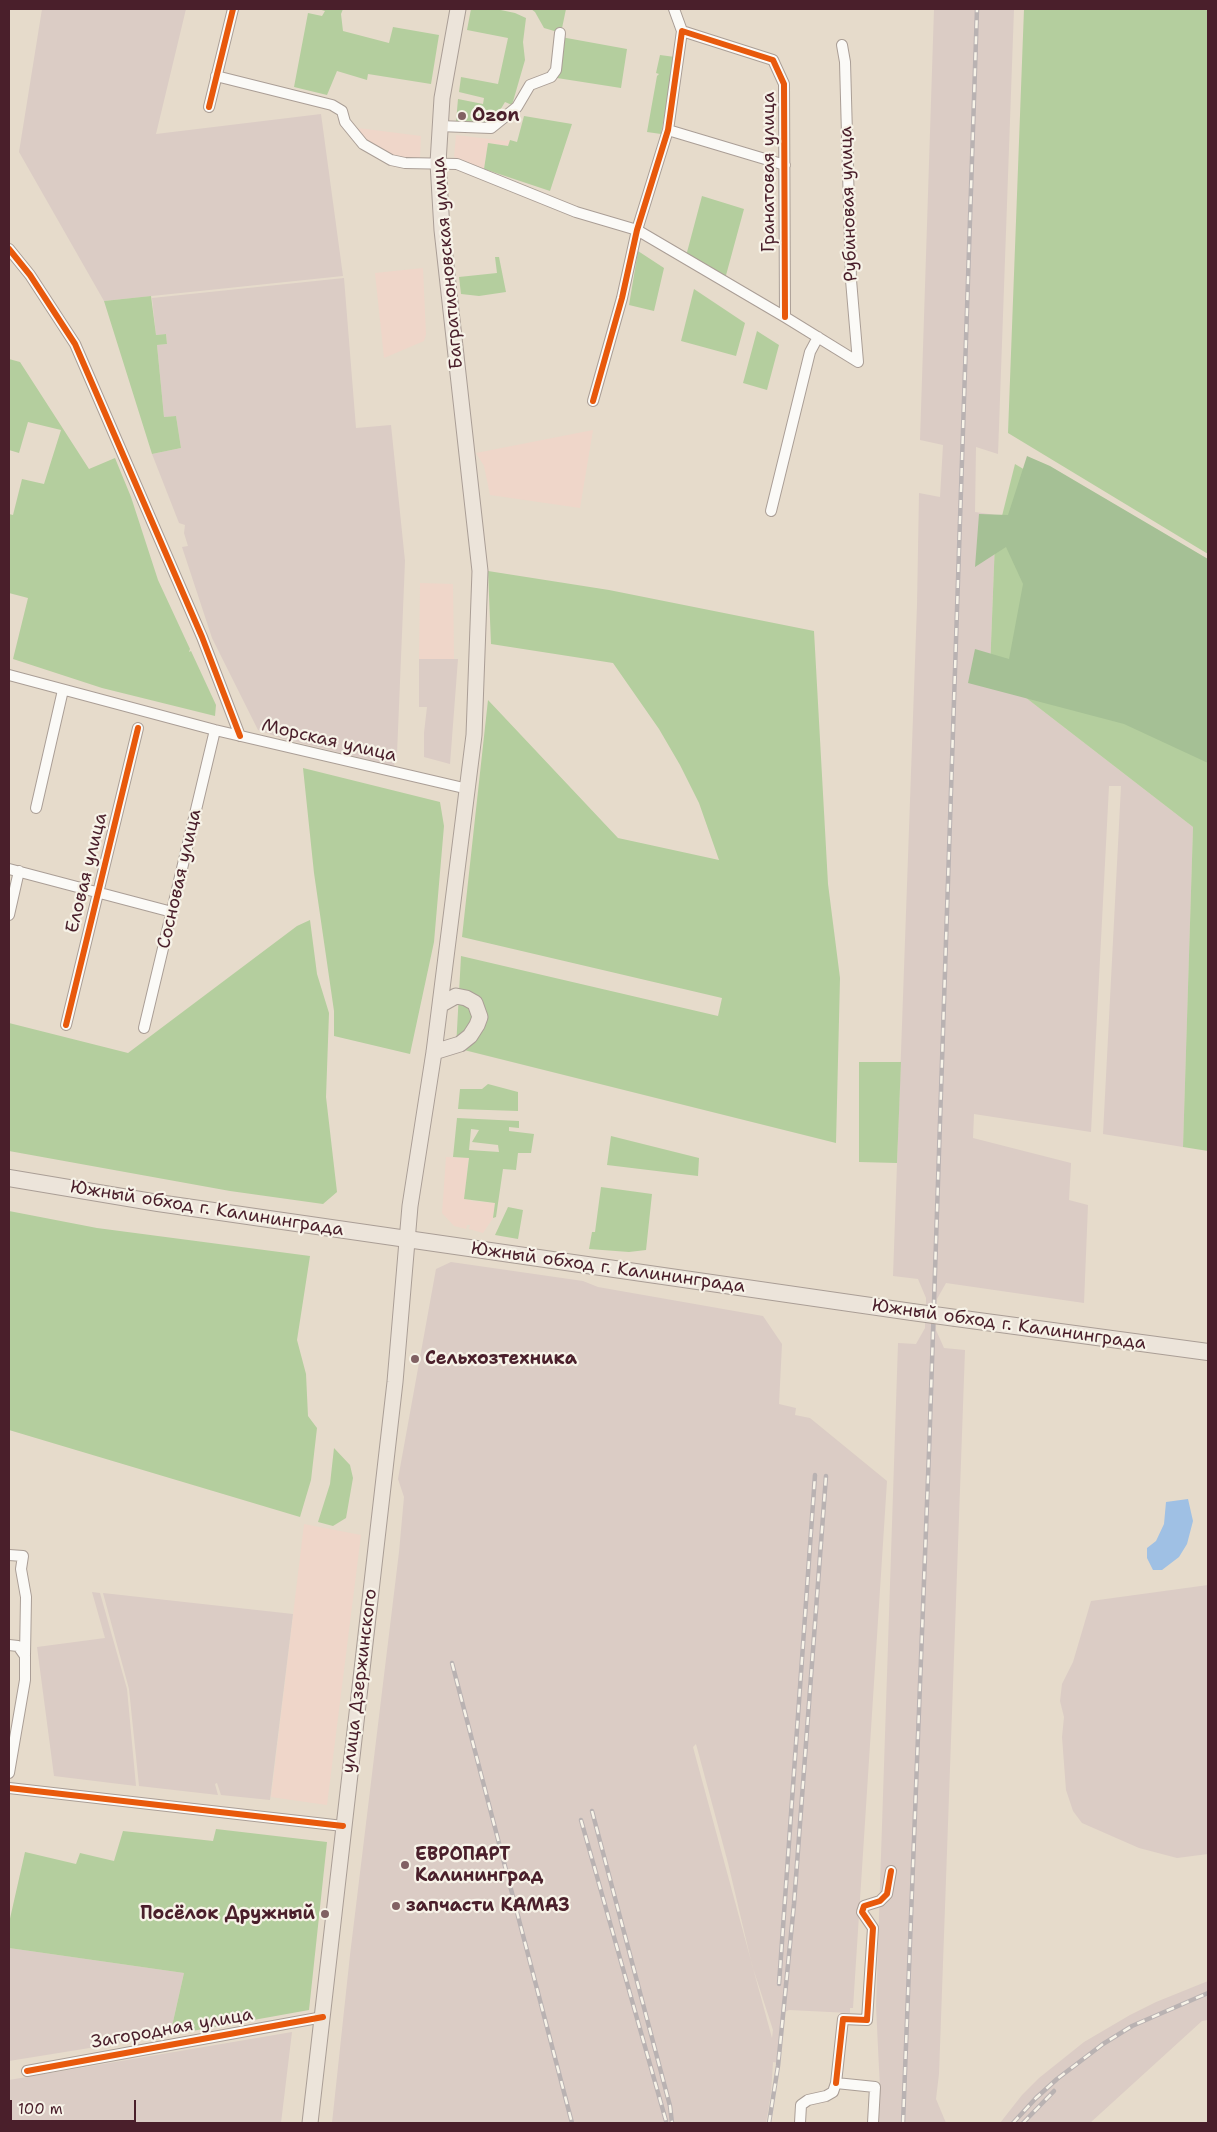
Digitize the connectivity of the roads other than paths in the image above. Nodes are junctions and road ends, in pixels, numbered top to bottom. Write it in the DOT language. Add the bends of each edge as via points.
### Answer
graph roads {
  1 [pos="233,9"];
  2 [pos="458,9"];
  3 [pos="674,9"];
  4 [pos="682,31"];
  5 [pos="560,33"];
  6 [pos="842,45"];
  7 [pos="216,76"];
  8 [pos="209,107"];
  9 [pos="439,126"];
  10 [pos="668,130"];
  11 [pos="438,163"];
  12 [pos="785,165"];
  13 [pos="637,230"];
  14 [pos="9,250"];
  15 [pos="785,317"];
  16 [pos="818,337"];
  17 [pos="592,401"];
  18 [pos="771,511"];
  19 [pos="9,675"];
  20 [pos="62,690"];
  21 [pos="138,728"];
  22 [pos="215,730"];
  23 [pos="240,736"];
  24 [pos="468,789"];
  25 [pos="36,808"];
  26 [pos="14,870"];
  27 [pos="98,892"];
  28 [pos="172,912"];
  29 [pos="9,915"];
  30 [pos="440,1005"];
  31 [pos="66,1025"];
  32 [pos="144,1028"];
  33 [pos="434,1052"];
  34 [pos="9,1178"];
  35 [pos="408,1238"];
  36 [pos="1208,1352"];
  37 [pos="9,1555"];
  38 [pos="9,1645"];
  39 [pos="25,1656"];
  40 [pos="9,1774"];
  41 [pos="9,1788"];
  42 [pos="343,1826"];
  43 [pos="891,1871"];
  44 [pos="323,2016"];
  45 [pos="27,2071"];
  46 [pos="836,2083"];
  47 [pos="310,2123"];
  48 [pos="800,2123"];
  49 [pos="873,2123"];
  1 -- 7 [label="street"];
  2 -- 9 [label="main road, Багратионовская улица"];
  3 -- 4 [label="street"];
  4 -- 10 [label="street"];
  4 -- 12 [label="street, Гранатовая улица" via="773,60 784,84"];
  5 -- 9 [label="street" via="556,70 551,77 530,85 517,107 491,128"];
  6 -- 16 [label="street, Рубиновая улица" via="851,280 858,362"];
  7 -- 8 [label="street"];
  7 -- 11 [label="street" via="332,105 342,111 345,122 363,144 381,156 405,163"];
  9 -- 11 [label="main road, Багратионовская улица"];
  10 -- 12 [label="street"];
  10 -- 13 [label="street"];
  11 -- 13 [label="street" via="457,164 576,212"];
  11 -- 24 [label="main road, Багратионовская улица" via="442,230 480,572 474,735"];
  12 -- 15 [label="street, Гранатовая улица"];
  13 -- 15 [label="street"];
  13 -- 17 [label="street" via="622,298"];
  14 -- 23 [label="street" via="30,275 75,344 202,637"];
  15 -- 16 [label="street"];
  16 -- 18 [label="street" via="810,352"];
  19 -- 20 [label="street, Морская улица"];
  20 -- 22 [label="street, Морская улица"];
  20 -- 25 [label="street"];
  21 -- 27 [label="street, Еловая улица"];
  22 -- 23 [label="street, Морская улица"];
  22 -- 28 [label="street, Сосновая улица"];
  23 -- 24 [label="street, Морская улица"];
  24 -- 30 [label="main road, улица Дзержинского"];
  26 -- 27 [label="street"];
  26 -- 29 [label="street"];
  27 -- 28 [label="street"];
  27 -- 31 [label="street, Еловая улица"];
  28 -- 32 [label="street, Сосновая улица"];
  30 -- 33 [label="main road, улица Дзержинского"];
  30 -- 33 [label="main road" via="456,996 466,998 475,1003 480,1017 470,1036 460,1044"];
  33 -- 35 [label="main road, улица Дзержинского"];
  34 -- 35 [label="highway, Южный обход г. Калининграда" via="158,1203"];
  35 -- 36 [label="highway, Южный обход г. Калининграда, bridge"];
  35 -- 42 [label="main road, улица Дзержинского" via="395,1382"];
  37 -- 39 [label="street" via="23,1556"];
  38 -- 39 [label="street" via="18,1646"];
  39 -- 40 [label="street" via="25,1680"];
  41 -- 42 [label="street"];
  42 -- 44 [label="main road, улица Дзержинского"];
  43 -- 46 [label="street" via="887,1894 880,1901 864,1906 862,1912 873,1928 867,2020 843,2019"];
  44 -- 45 [label="street, Загородная улица"];
  44 -- 47 [label="main road, улица Дзержинского"];
  46 -- 48 [label="street" via="834,2092 801,2105"];
  46 -- 49 [label="street" via="875,2087"];
}
